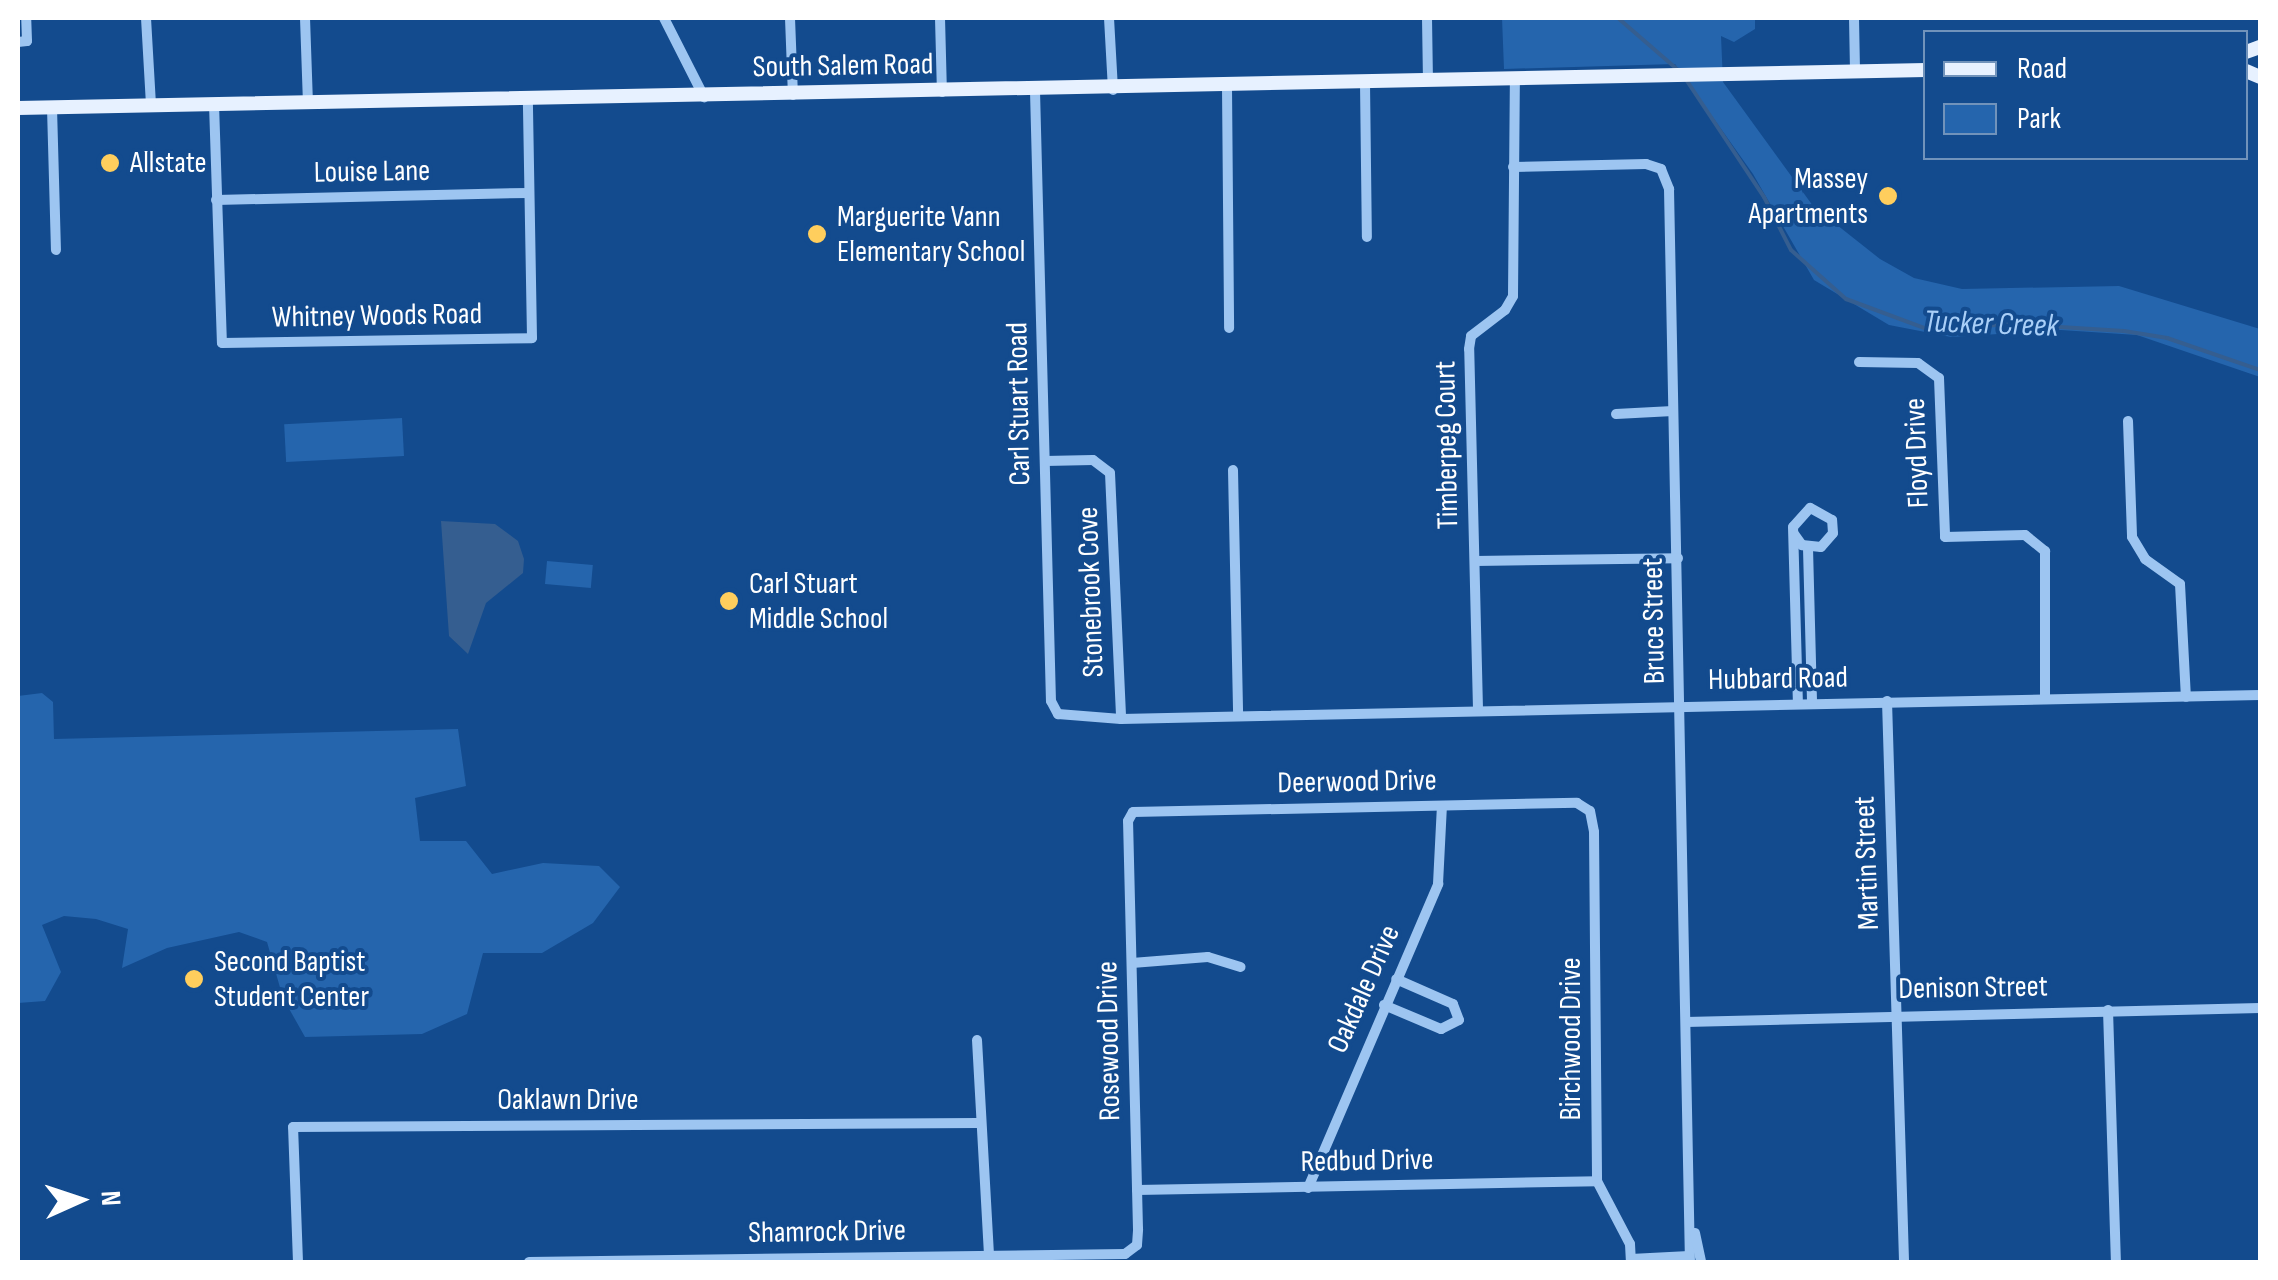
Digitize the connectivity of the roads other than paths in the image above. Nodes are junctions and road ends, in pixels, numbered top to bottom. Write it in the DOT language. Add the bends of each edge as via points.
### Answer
graph roads {
  1 [pos="26,18"];
  2 [pos="146,18"];
  3 [pos="305,18"];
  4 [pos="664,18"];
  5 [pos="790,18"];
  6 [pos="940,18"];
  7 [pos="1110,18"];
  8 [pos="1426,18"];
  9 [pos="1854,18"];
  10 [pos="18,42"];
  11 [pos="1856,70"];
  12 [pos="1923,70"];
  13 [pos="1515,80"];
  14 [pos="1428,81"];
  15 [pos="1365,83"];
  16 [pos="1226,87"];
  17 [pos="1113,90"];
  18 [pos="1036,91"];
  19 [pos="942,92"];
  20 [pos="793,95"];
  21 [pos="704,97"];
  22 [pos="528,102"];
  23 [pos="214,104"];
  24 [pos="308,105"];
  25 [pos="151,106"];
  26 [pos="18,108"];
  27 [pos="52,108"];
  28 [pos="1513,166"];
  29 [pos="529,193"];
  30 [pos="216,200"];
  31 [pos="1367,237"];
  32 [pos="56,250"];
  33 [pos="1229,328"];
  34 [pos="1859,362"];
  35 [pos="1673,411"];
  36 [pos="1616,414"];
  37 [pos="2128,421"];
  38 [pos="1045,461"];
  39 [pos="1233,470"];
  40 [pos="1794,534"];
  41 [pos="1808,548"];
  42 [pos="1678,558"];
  43 [pos="1474,561"];
  44 [pos="2260,695"];
  45 [pos="2186,697"];
  46 [pos="2045,698"];
  47 [pos="1887,701"];
  48 [pos="1798,704"];
  49 [pos="1812,704"];
  50 [pos="1680,706"];
  51 [pos="1478,709"];
  52 [pos="1058,714"];
  53 [pos="1238,716"];
  54 [pos="1120,719"];
  55 [pos="1442,806"];
  56 [pos="1590,811"];
  57 [pos="1128,821"];
  58 [pos="1132,963"];
  59 [pos="1240,967"];
  60 [pos="1396,980"];
  61 [pos="1384,1005"];
  62 [pos="2260,1008"];
  63 [pos="2108,1010"];
  64 [pos="1897,1014"];
  65 [pos="1686,1022"];
  66 [pos="977,1040"];
  67 [pos="978,1123"];
  68 [pos="1597,1181"];
  69 [pos="1308,1188"];
  70 [pos="1137,1190"];
  71 [pos="1693,1223"];
  72 [pos="989,1254"];
  73 [pos="1125,1254"];
  74 [pos="1075,1258"];
  75 [pos="1689,1260"];
  76 [pos="1631,1261"];
  77 [pos="298,1262"];
  78 [pos="529,1262"];
  79 [pos="1701,1262"];
  80 [pos="1904,1262"];
  81 [pos="2116,1262"];
  1 -- 10 [label="street" via="27,41"];
  2 -- 25 [label="street"];
  3 -- 24 [label="street"];
  4 -- 21 [label="street"];
  5 -- 20 [label="street"];
  6 -- 19 [label="street"];
  7 -- 17 [label="street"];
  8 -- 14 [label="street"];
  9 -- 11 [label="street"];
  11 -- 12 [label="main road, South Salem Road"];
  11 -- 13 [label="main road, South Salem Road"];
  13 -- 14 [label="main road, South Salem Road"];
  13 -- 28 [label="street, Timberpeg Court"];
  14 -- 15 [label="main road, South Salem Road"];
  15 -- 16 [label="main road, South Salem Road"];
  15 -- 31 [label="street"];
  16 -- 17 [label="main road, South Salem Road"];
  16 -- 33 [label="street"];
  17 -- 18 [label="main road, South Salem Road"];
  18 -- 19 [label="main road, South Salem Road"];
  18 -- 38 [label="street, Carl Stuart Road"];
  19 -- 20 [label="main road, South Salem Road"];
  20 -- 21 [label="main road, South Salem Road"];
  21 -- 22 [label="main road, South Salem Road"];
  22 -- 24 [label="main road, South Salem Road"];
  22 -- 29 [label="street"];
  23 -- 24 [label="main road, South Salem Road"];
  23 -- 25 [label="main road, South Salem Road"];
  23 -- 30 [label="street"];
  25 -- 27 [label="main road, South Salem Road"];
  26 -- 27 [label="main road, South Salem Road"];
  27 -- 32 [label="street"];
  28 -- 35 [label="street, Bruce Street" via="1646,164 1667,178"];
  28 -- 43 [label="street, Timberpeg Court" via="1513,296 1470,336"];
  29 -- 30 [label="street, Louise Lane"];
  29 -- 30 [label="street, Whitney Woods Road" via="532,338 222,343"];
  34 -- 46 [label="street, Floyd Drive" via="1918,363 1939,378 1945,537 2025,535 2045,551"];
  35 -- 36 [label="street"];
  35 -- 42 [label="street, Bruce Street"];
  37 -- 45 [label="street" via="2132,537 2145,559 2180,584"];
  38 -- 52 [label="street, Carl Stuart Road" via="1051,701"];
  38 -- 54 [label="street, Stonebrook Cove" via="1092,460 1110,473"];
  39 -- 53 [label="street"];
  40 -- 41 [label="street"];
  40 -- 41 [label="street" via="1804,510 1828,514 1831,539"];
  40 -- 48 [label="street"];
  41 -- 49 [label="street"];
  42 -- 43 [label="street"];
  42 -- 50 [label="street, Bruce Street"];
  43 -- 51 [label="street, Timberpeg Court"];
  44 -- 45 [label="street, Hubbard Road"];
  45 -- 46 [label="street, Hubbard Road"];
  46 -- 47 [label="street, Hubbard Road"];
  47 -- 49 [label="street, Hubbard Road"];
  47 -- 64 [label="street, Martin Street"];
  48 -- 49 [label="street, Hubbard Road"];
  48 -- 50 [label="street, Hubbard Road"];
  50 -- 51 [label="street, Hubbard Road"];
  50 -- 65 [label="street, Bruce Street"];
  51 -- 53 [label="street, Hubbard Road"];
  52 -- 54 [label="street, Hubbard Road"];
  53 -- 54 [label="street, Hubbard Road"];
  55 -- 56 [label="street, Deerwood Drive" via="1576,803"];
  55 -- 57 [label="street, Deerwood Drive" via="1148,809 1133,812"];
  55 -- 60 [label="street, Oakdale Drive" via="1438,884"];
  56 -- 68 [label="street, Birchwood Drive"];
  57 -- 58 [label="street, Rosewood Drive"];
  58 -- 59 [label="street" via="1208,957"];
  58 -- 70 [label="street, Rosewood Drive"];
  60 -- 61 [label="street, Oakdale Drive"];
  60 -- 61 [label="street" via="1453,1004 1459,1020 1441,1029"];
  61 -- 69 [label="street, Oakdale Drive"];
  62 -- 63 [label="street, Denison Street"];
  63 -- 64 [label="street, Denison Street"];
  63 -- 81 [label="street"];
  64 -- 65 [label="street, Denison Street"];
  64 -- 80 [label="street, Martin Street"];
  65 -- 71 [label="street, Bruce Street"];
  66 -- 67 [label="street"];
  67 -- 72 [label="street"];
  67 -- 77 [label="street, Oaklawn Drive" via="293,1126"];
  68 -- 69 [label="street, Redbud Drive"];
  68 -- 76 [label="street, Birchwood Drive"];
  69 -- 70 [label="street, Redbud Drive"];
  70 -- 73 [label="street, Rosewood Drive" via="1136,1245"];
  71 -- 75 [label="street, Bruce Street"];
  71 -- 79 [label="street, Bruce Street"];
  72 -- 74 [label="street, Shamrock Drive"];
  72 -- 78 [label="street, Shamrock Drive"];
  73 -- 74 [label="street, Shamrock Drive"];
  75 -- 76 [label="street, Birchwood Drive"];
}
